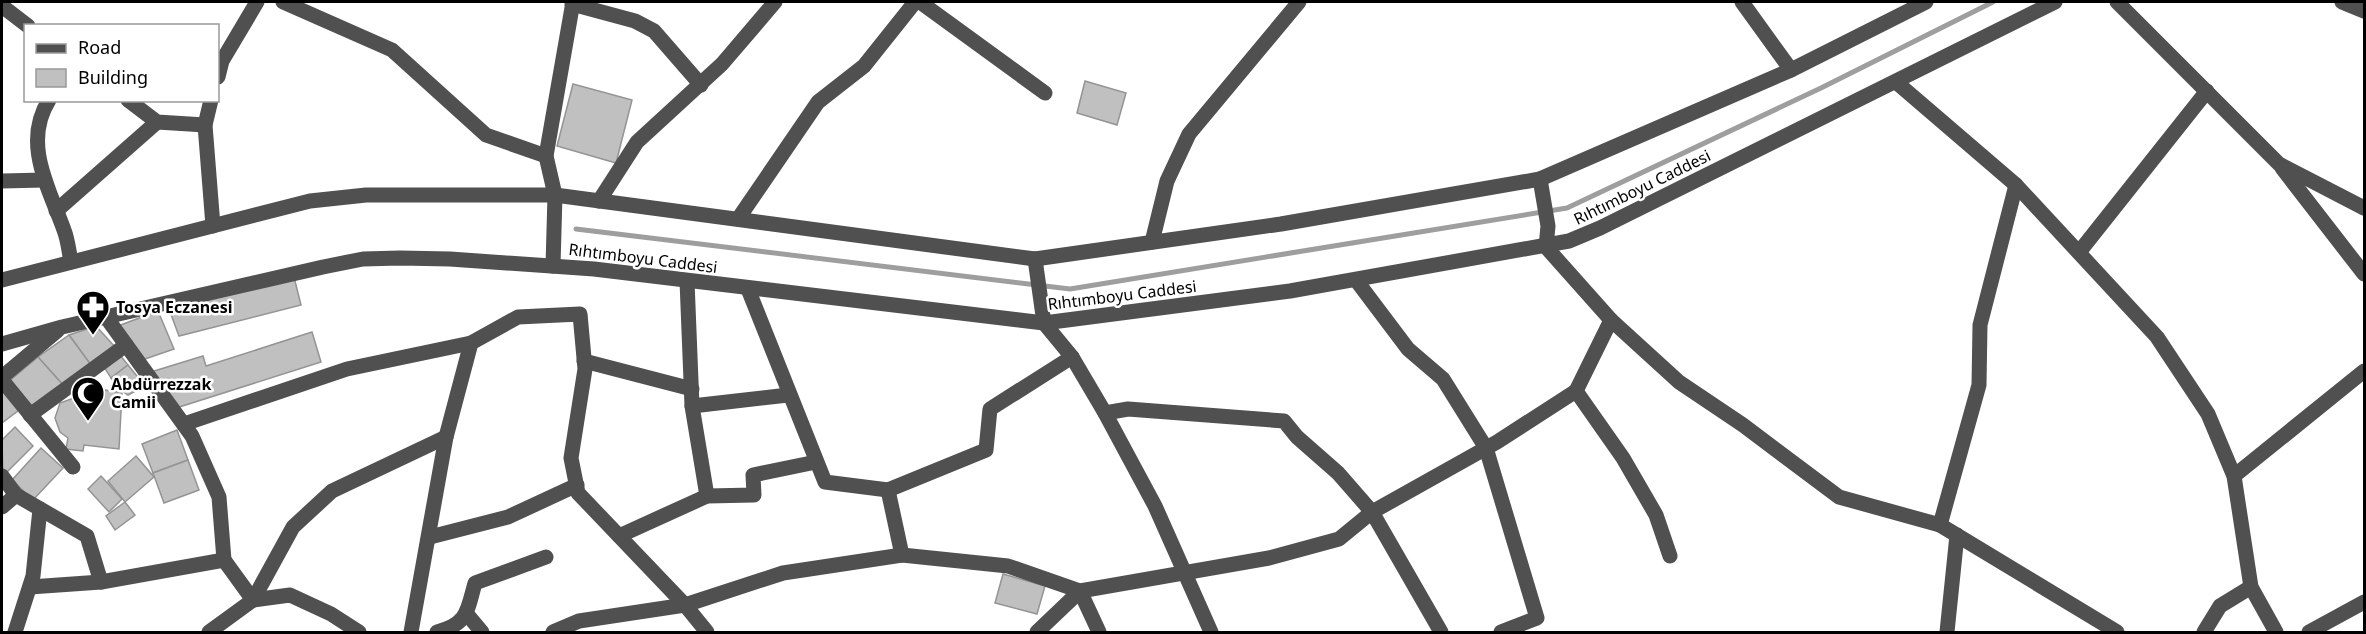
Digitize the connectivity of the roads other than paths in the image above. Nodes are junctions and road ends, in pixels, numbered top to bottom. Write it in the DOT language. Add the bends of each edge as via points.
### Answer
graph roads {
  1 [pos="257,2"];
  2 [pos="283,2"];
  3 [pos="775,2"];
  4 [pos="915,2"];
  5 [pos="920,2"];
  6 [pos="1299,2"];
  7 [pos="1742,2"];
  8 [pos="1926,2"];
  9 [pos="2055,2"];
  10 [pos="2117,2"];
  11 [pos="2342,2"];
  12 [pos="572,3"];
  13 [pos="2,6"];
  14 [pos="1902,7"];
  15 [pos="2364,11"];
  16 [pos="25,24"];
  17 [pos="1791,70"];
  18 [pos="219,73"];
  19 [pos="1896,82"];
  20 [pos="701,85"];
  21 [pos="2207,91"];
  22 [pos="1045,93"];
  23 [pos="48,102"];
  24 [pos="131,102"];
  25 [pos="211,102"];
  26 [pos="157,122"];
  27 [pos="205,125"];
  28 [pos="546,156"];
  29 [pos="2279,164"];
  30 [pos="1540,179"];
  31 [pos="44,180"];
  32 [pos="2,181"];
  33 [pos="2016,184"];
  34 [pos="555,195"];
  35 [pos="600,201"];
  36 [pos="2364,208"];
  37 [pos="56,211"];
  38 [pos="738,219"];
  39 [pos="213,226"];
  40 [pos="1152,242"];
  41 [pos="1546,247"];
  42 [pos="2080,251"];
  43 [pos="71,262"];
  44 [pos="1036,265"];
  45 [pos="553,266"];
  46 [pos="2364,274"];
  47 [pos="2,280"];
  48 [pos="1356,280"];
  49 [pos="687,281"];
  50 [pos="748,289"];
  51 [pos="106,317"];
  52 [pos="1611,320"];
  53 [pos="1044,323"];
  54 [pos="62,327"];
  55 [pos="471,343"];
  56 [pos="2,344"];
  57 [pos="126,345"];
  58 [pos="1072,357"];
  59 [pos="584,361"];
  60 [pos="2364,371"];
  61 [pos="2,378"];
  62 [pos="692,388"];
  63 [pos="1576,390"];
  64 [pos="788,395"];
  65 [pos="692,406"];
  66 [pos="1105,413"];
  67 [pos="30,415"];
  68 [pos="184,424"];
  69 [pos="446,437"];
  70 [pos="1486,448"];
  71 [pos="816,462"];
  72 [pos="73,467"];
  73 [pos="2,476"];
  74 [pos="2234,476"];
  75 [pos="577,485"];
  76 [pos="888,490"];
  77 [pos="16,495"];
  78 [pos="707,496"];
  79 [pos="2,507"];
  80 [pos="40,509"];
  81 [pos="1372,512"];
  82 [pos="1940,525"];
  83 [pos="1958,535"];
  84 [pos="619,536"];
  85 [pos="430,537"];
  86 [pos="902,555"];
  87 [pos="1670,556"];
  88 [pos="546,557"];
  89 [pos="224,560"];
  90 [pos="1183,574"];
  91 [pos="101,582"];
  92 [pos="30,587"];
  93 [pos="2251,587"];
  94 [pos="1080,591"];
  95 [pos="253,600"];
  96 [pos="2364,602"];
  97 [pos="685,605"];
  98 [pos="466,613"];
  99 [pos="15,633"];
  100 [pos="209,633"];
  101 [pos="359,633"];
  102 [pos="411,633"];
  103 [pos="437,633"];
  104 [pos="482,633"];
  105 [pos="553,633"];
  106 [pos="707,633"];
  107 [pos="1037,633"];
  108 [pos="1099,633"];
  109 [pos="1211,633"];
  110 [pos="1441,633"];
  111 [pos="1501,633"];
  112 [pos="1947,633"];
  113 [pos="2117,633"];
  114 [pos="2204,633"];
  115 [pos="2276,633"];
  116 [pos="2309,633"];
  1 -- 18 [label="street" via="222,61"];
  2 -- 28 [label="street" via="392,50 486,135"];
  3 -- 20 [label="street"];
  4 -- 38 [label="street" via="864,66 818,102"];
  5 -- 22 [label="street"];
  6 -- 40 [label="street" via="1189,134 1167,181"];
  7 -- 17 [label="street"];
  8 -- 14 [label="street"];
  9 -- 19 [label="street, Rıhtımboyu Caddesi"];
  10 -- 21 [label="street"];
  11 -- 15 [label="street"];
  12 -- 20 [label="street" via="634,21 654,31"];
  12 -- 28 [label="street"];
  13 -- 16 [label="street"];
  14 -- 17 [label="street"];
  17 -- 30 [label="street"];
  19 -- 33 [label="street"];
  19 -- 41 [label="street, Rıhtımboyu Caddesi" via="1600,228"];
  20 -- 35 [label="street" via="637,142"];
  21 -- 29 [label="street"];
  21 -- 42 [label="street"];
  23 -- 31 [label="street" via="40,113 36,144"];
  24 -- 26 [label="street"];
  25 -- 27 [label="street"];
  26 -- 27 [label="street"];
  26 -- 37 [label="street"];
  27 -- 39 [label="street"];
  28 -- 34 [label="street"];
  29 -- 36 [label="street"];
  29 -- 46 [label="street"];
  30 -- 40 [label="street"];
  30 -- 41 [label="street" via="1548,226"];
  31 -- 32 [label="street"];
  31 -- 37 [label="street"];
  33 -- 42 [label="street"];
  33 -- 82 [label="street" via="1980,325 1979,385"];
  34 -- 35 [label="street"];
  34 -- 39 [label="street" via="366,195 310,201"];
  34 -- 45 [label="street"];
  35 -- 38 [label="street"];
  37 -- 43 [label="street"];
  38 -- 44 [label="street"];
  39 -- 43 [label="street"];
  40 -- 44 [label="street"];
  41 -- 48 [label="street, Rıhtımboyu Caddesi"];
  41 -- 52 [label="street"];
  42 -- 74 [label="street" via="2157,337 2208,414"];
  43 -- 47 [label="street"];
  44 -- 53 [label="street"];
  45 -- 49 [label="street, Rıhtımboyu Caddesi"];
  45 -- 51 [label="street, Rıhtımboyu Caddesi" via="450,259 363,260"];
  48 -- 53 [label="street, Rıhtımboyu Caddesi"];
  48 -- 70 [label="street" via="1408,349 1443,379"];
  49 -- 50 [label="street, Rıhtımboyu Caddesi"];
  49 -- 62 [label="street"];
  50 -- 53 [label="street, Rıhtımboyu Caddesi"];
  50 -- 64 [label="street"];
  51 -- 54 [label="street, Rıhtımboyu Caddesi"];
  51 -- 57 [label="street"];
  52 -- 63 [label="street"];
  52 -- 82 [label="street" via="1679,382 1743,424 1839,497"];
  53 -- 58 [label="street"];
  54 -- 56 [label="street, Rıhtımboyu Caddesi"];
  54 -- 61 [label="street"];
  55 -- 59 [label="street" via="518,317 579,314"];
  55 -- 68 [label="street" via="347,369"];
  55 -- 69 [label="street"];
  57 -- 67 [label="street"];
  57 -- 68 [label="street"];
  58 -- 66 [label="street"];
  58 -- 76 [label="street" via="990,409 986,450"];
  59 -- 62 [label="street"];
  59 -- 75 [label="street" via="571,458"];
  60 -- 74 [label="street"];
  61 -- 67 [label="street"];
  62 -- 65 [label="street"];
  63 -- 70 [label="street"];
  63 -- 87 [label="street" via="1656,515"];
  64 -- 65 [label="street"];
  64 -- 71 [label="street"];
  65 -- 78 [label="street"];
  66 -- 81 [label="street" via="1128,409 1284,421"];
  66 -- 90 [label="street" via="1155,506"];
  67 -- 72 [label="street"];
  68 -- 89 [label="street" via="219,497"];
  69 -- 85 [label="street"];
  69 -- 95 [label="street" via="332,491 293,528"];
  70 -- 81 [label="street"];
  70 -- 111 [label="street" via="1537,618"];
  71 -- 76 [label="street" via="825,482"];
  71 -- 78 [label="street" via="753,475 753,495"];
  73 -- 77 [label="street"];
  74 -- 93 [label="street"];
  75 -- 84 [label="street" via="578,493"];
  75 -- 85 [label="street" via="508,517"];
  76 -- 86 [label="street"];
  77 -- 79 [label="street"];
  77 -- 80 [label="street"];
  78 -- 84 [label="street"];
  80 -- 91 [label="street" via="87,536"];
  80 -- 92 [label="street"];
  81 -- 90 [label="street" via="1339,539 1269,558"];
  81 -- 110 [label="street"];
  82 -- 83 [label="street"];
  83 -- 112 [label="street"];
  83 -- 113 [label="street"];
  84 -- 97 [label="street"];
  85 -- 102 [label="street"];
  86 -- 94 [label="street" via="1008,566"];
  86 -- 97 [label="street" via="783,573"];
  88 -- 98 [label="street" via="475,583"];
  89 -- 91 [label="street"];
  89 -- 95 [label="street"];
  90 -- 94 [label="street"];
  90 -- 109 [label="street"];
  91 -- 92 [label="street"];
  92 -- 99 [label="street"];
  93 -- 114 [label="street" via="2220,606"];
  93 -- 115 [label="street"];
  94 -- 107 [label="street"];
  94 -- 108 [label="street"];
  95 -- 100 [label="street"];
  95 -- 101 [label="street" via="290,595 331,614"];
  96 -- 116 [label="street"];
  97 -- 105 [label="street" via="579,621"];
  97 -- 106 [label="street"];
  98 -- 103 [label="street" via="455,628"];
  98 -- 104 [label="street"];
}
